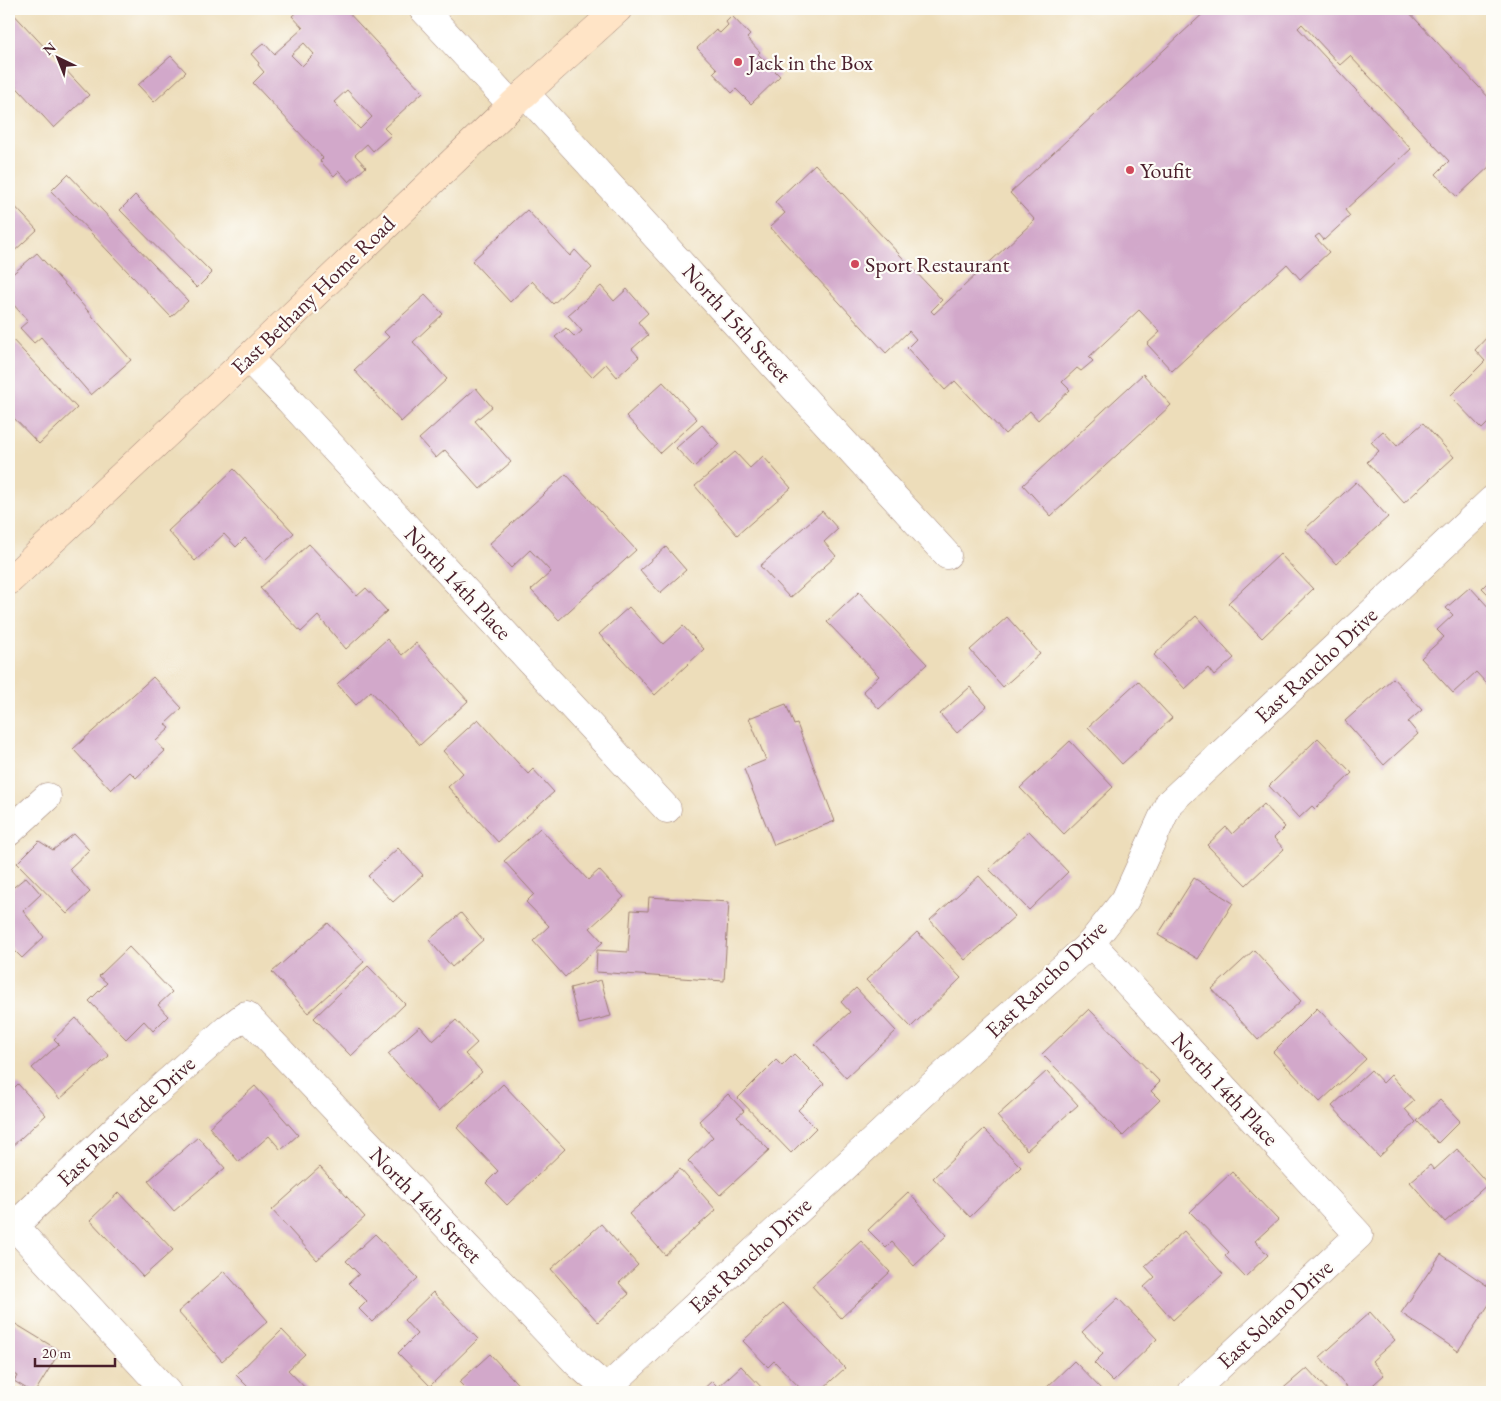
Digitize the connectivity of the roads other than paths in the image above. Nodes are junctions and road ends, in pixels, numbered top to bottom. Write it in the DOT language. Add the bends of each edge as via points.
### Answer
graph roads {
  1 [pos="423,9"];
  2 [pos="618,9"];
  3 [pos="519,99"];
  4 [pos="248,358"];
  5 [pos="1492,500"];
  6 [pos="947,555"];
  7 [pos="9,581"];
  8 [pos="47,797"];
  9 [pos="667,809"];
  10 [pos="9,832"];
  11 [pos="1091,944"];
  12 [pos="246,1015"];
  13 [pos="11,1228"];
  14 [pos="1359,1235"];
  15 [pos="608,1390"];
  16 [pos="167,1392"];
  17 [pos="1192,1392"];
  1 -- 3 [label="street, North 15th Street"];
  2 -- 3 [label="main road, East Bethany Home Road"];
  3 -- 4 [label="main road, East Bethany Home Road"];
  3 -- 6 [label="street, North 15th Street"];
  4 -- 7 [label="main road, East Bethany Home Road"];
  4 -- 9 [label="street, North 14th Place"];
  5 -- 11 [label="street, East Rancho Drive" via="1169,803 1125,900"];
  8 -- 10 [label="street"];
  11 -- 14 [label="street, North 14th Place"];
  11 -- 15 [label="street, East Rancho Drive" via="957,1063"];
  12 -- 13 [label="street, East Palo Verde Drive" via="126,1119"];
  12 -- 15 [label="street, North 14th Street" via="571,1357"];
  13 -- 16 [label="street"];
  14 -- 17 [label="street, East Solano Drive"];
}
